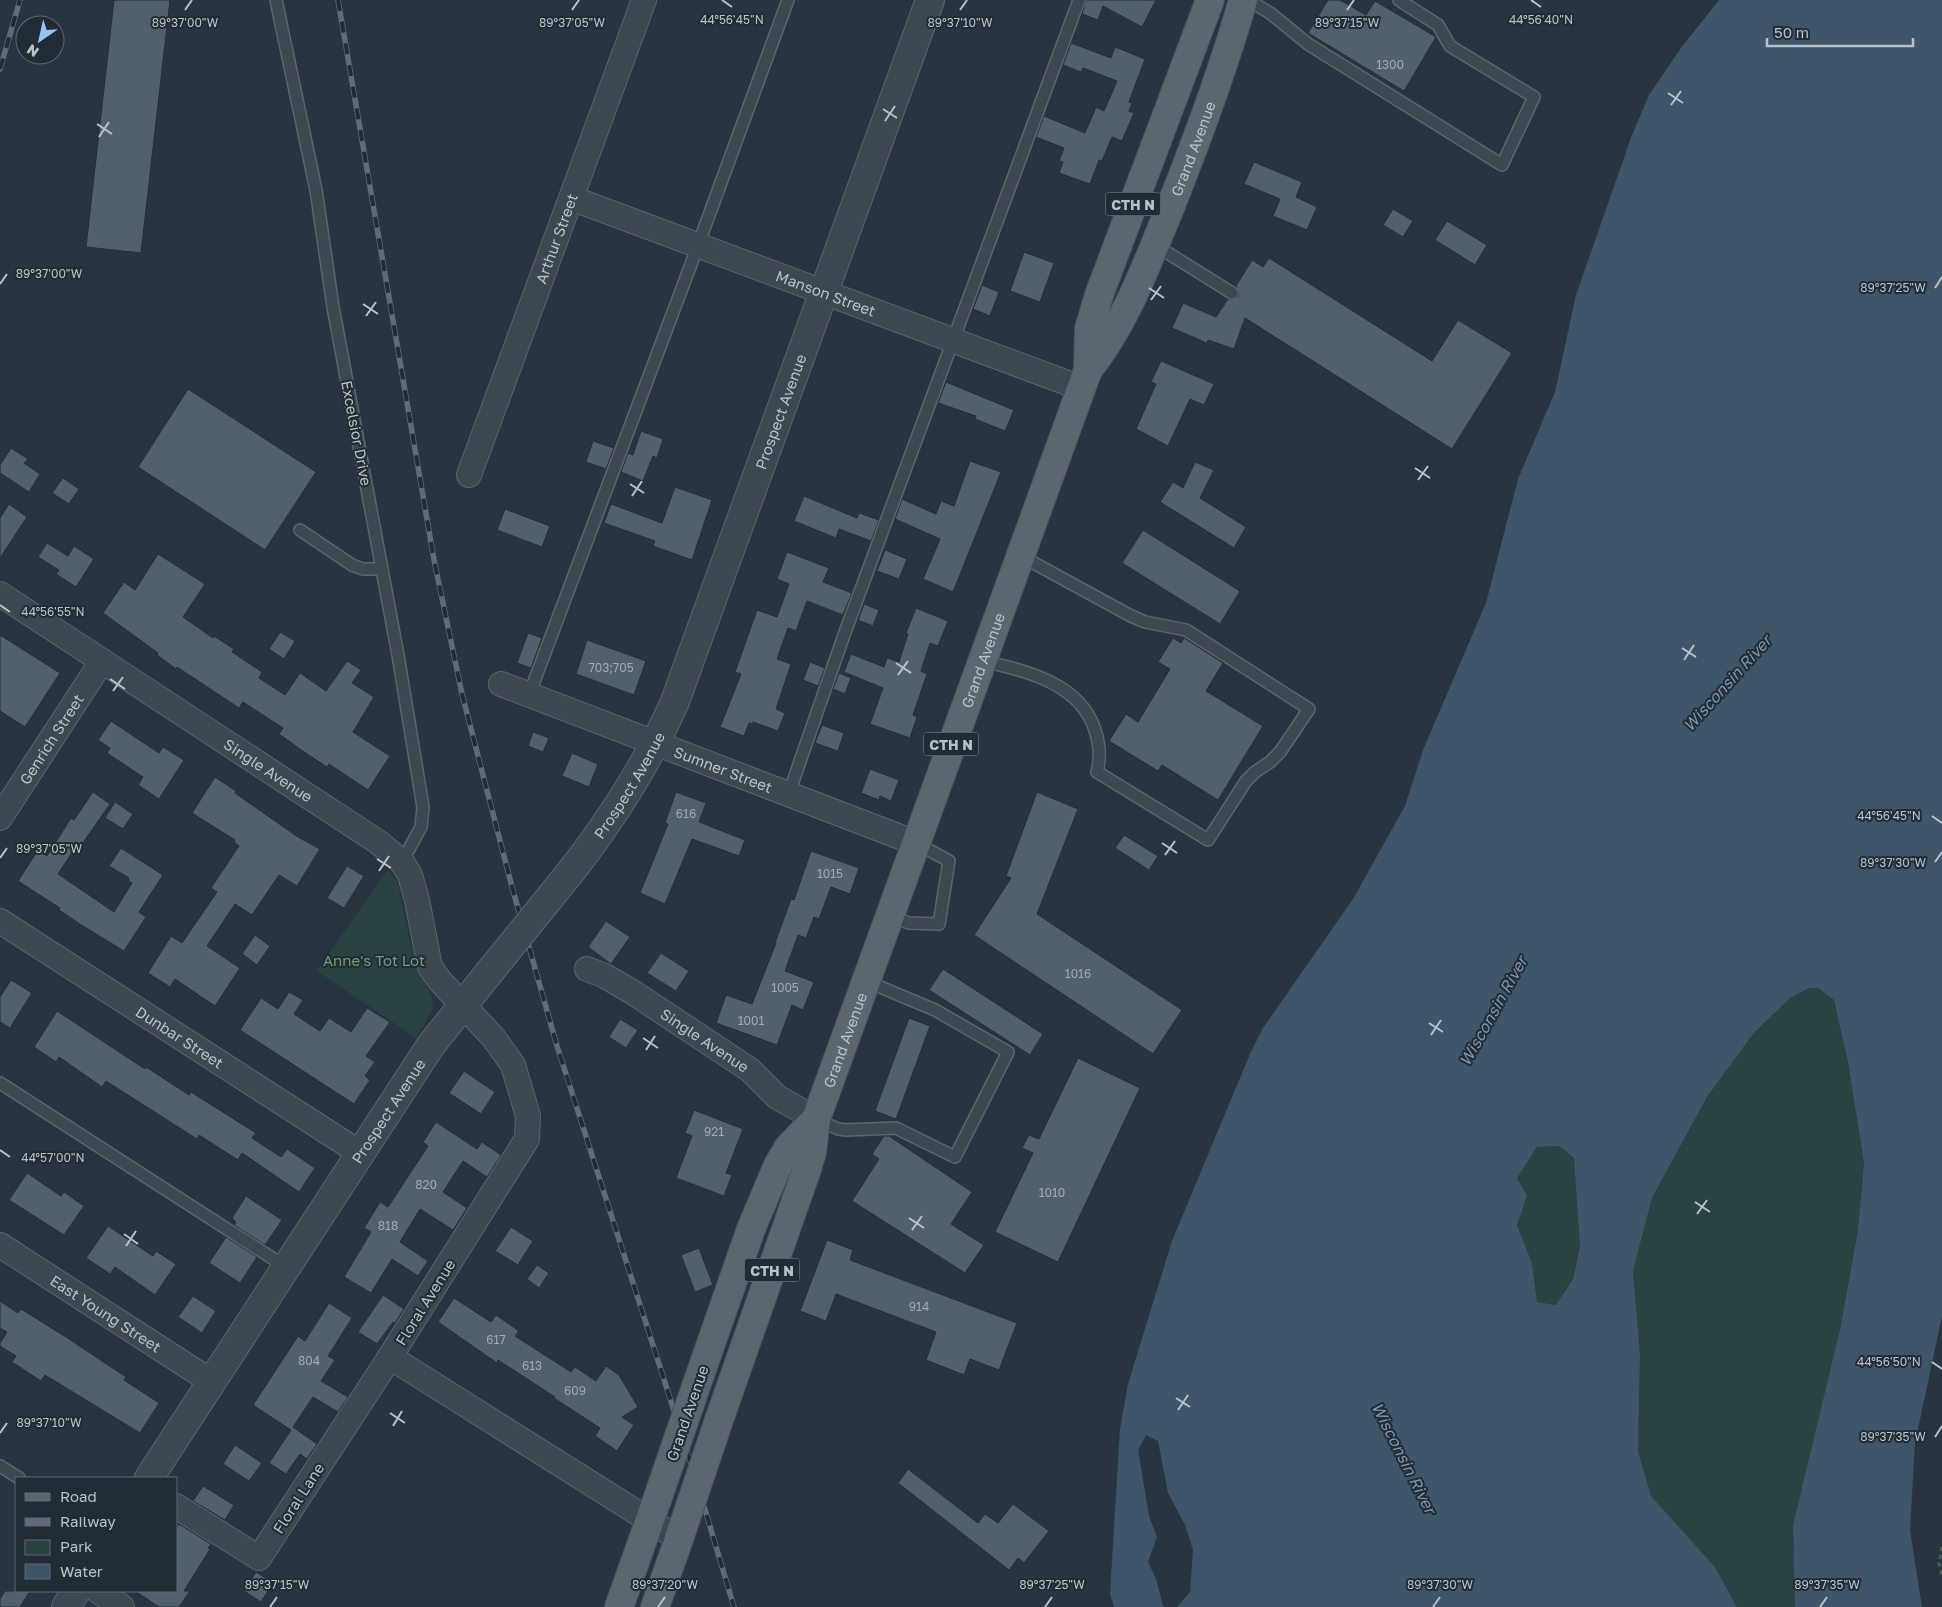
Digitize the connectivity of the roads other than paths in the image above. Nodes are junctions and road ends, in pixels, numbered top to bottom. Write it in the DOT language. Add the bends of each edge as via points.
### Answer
graph roads {
  1 [pos="276,0"];
  2 [pos="644,0"];
  3 [pos="788,0"];
  4 [pos="930,0"];
  5 [pos="1079,0"];
  6 [pos="1188,0"];
  7 [pos="1210,0"];
  8 [pos="1243,0"];
  9 [pos="1248,0"];
  10 [pos="1399,0"];
  11 [pos="1194,42"];
  12 [pos="571,198"];
  13 [pos="1155,245"];
  14 [pos="697,246"];
  15 [pos="824,292"];
  16 [pos="1232,293"];
  17 [pos="954,340"];
  18 [pos="1084,379"];
  19 [pos="469,475"];
  20 [pos="300,530"];
  21 [pos="1020,556"];
  22 [pos="382,569"];
  23 [pos="0,594"];
  24 [pos="102,661"];
  25 [pos="983,661"];
  26 [pos="501,684"];
  27 [pos="529,695"];
  28 [pos="656,743"];
  29 [pos="789,794"];
  30 [pos="0,818"];
  31 [pos="916,843"];
  32 [pos="402,862"];
  33 [pos="889,916"];
  34 [pos="0,921"];
  35 [pos="587,969"];
  36 [pos="866,981"];
  37 [pos="463,1006"];
  38 [pos="0,1083"];
  39 [pos="816,1118"];
  40 [pos="360,1153"];
  41 [pos="0,1245"];
  42 [pos="286,1267"];
  43 [pos="390,1357"];
  44 [pos="212,1382"];
  45 [pos="0,1466"];
  46 [pos="17,1477"];
  47 [pos="150,1477"];
  48 [pos="178,1507"];
  49 [pos="653,1510"];
  50 [pos="679,1539"];
  51 [pos="75,1592"];
  52 [pos="100,1592"];
  53 [pos="66,1607"];
  54 [pos="122,1607"];
  55 [pos="620,1607"];
  56 [pos="654,1607"];
  1 -- 22 [label="lane, Excelsior Drive" via="316,190 333,307"];
  2 -- 12 [label="street, Arthur Street"];
  3 -- 14 [label="lane"];
  4 -- 15 [label="street, Prospect Avenue"];
  5 -- 17 [label="lane"];
  6 -- 11 [label="main road" via="1195,24"];
  7 -- 11 [label="main road, Grand Avenue / CTH N"];
  8 -- 13 [label="main road, Grand Avenue / CTH N"];
  9 -- 10 [label="lane" via="1308,44 1502,165 1534,97 1450,46 1438,25"];
  11 -- 18 [label="main road, Grand Avenue / CTH N" via="1093,312"];
  12 -- 14 [label="street, Manson Street"];
  12 -- 19 [label="street, Arthur Street"];
  13 -- 16 [label="lane"];
  13 -- 18 [label="main road, Grand Avenue / CTH N" via="1116,328"];
  14 -- 15 [label="street, Manson Street"];
  14 -- 27 [label="lane"];
  15 -- 17 [label="street, Manson Street"];
  15 -- 28 [label="street, Prospect Avenue" via="679,693"];
  17 -- 18 [label="street, Manson Street"];
  17 -- 29 [label="lane" via="847,626"];
  18 -- 21 [label="main road, Grand Avenue / CTH N"];
  20 -- 22 [label="lane" via="352,565"];
  21 -- 25 [label="main road, Grand Avenue / CTH N"];
  21 -- 25 [label="lane" via="1130,616 1186,630 1309,708 1280,752 1246,781 1208,840 1096,772 1100,752 1093,724 1087,712 1064,691 1029,672"];
  22 -- 32 [label="lane, Excelsior Drive" via="423,808 421,828"];
  23 -- 24 [label="street, Single Avenue"];
  24 -- 30 [label="street, Genrich Street"];
  24 -- 32 [label="street, Single Avenue" via="370,837"];
  25 -- 31 [label="main road, Grand Avenue / CTH N"];
  26 -- 27 [label="street, Sumner Street"];
  27 -- 28 [label="street, Sumner Street"];
  28 -- 29 [label="street, Sumner Street"];
  28 -- 37 [label="street, Prospect Avenue, bridge" via="615,814 582,859"];
  29 -- 31 [label="street, Sumner Street"];
  31 -- 33 [label="main road, Grand Avenue / CTH N"];
  31 -- 33 [label="lane" via="948,861 939,924 909,923"];
  32 -- 37 [label="street, Single Avenue" via="415,891 430,967"];
  33 -- 36 [label="main road, Grand Avenue / CTH N"];
  34 -- 40 [label="street, Dunbar Street"];
  35 -- 39 [label="street, Single Avenue" via="649,1003 750,1070 777,1098"];
  36 -- 39 [label="main road, Grand Avenue / CTH N"];
  36 -- 39 [label="lane" via="935,1010 1008,1052 955,1157 896,1128 838,1129"];
  37 -- 40 [label="street, Prospect Avenue" via="431,1045"];
  37 -- 43 [label="street, Floral Avenue" via="493,1037 513,1065 528,1116 527,1139"];
  38 -- 42 [label="lane"];
  39 -- 49 [label="main road, Grand Avenue / CTH N, bridge" via="788,1148 778,1165 751,1230"];
  39 -- 50 [label="main road, Grand Avenue / CTH N, bridge" via="807,1170"];
  40 -- 42 [label="street, Prospect Avenue"];
  41 -- 44 [label="street, East Young Street"];
  42 -- 44 [label="street, Prospect Avenue"];
  43 -- 48 [label="street, Floral Lane" via="259,1558"];
  43 -- 49 [label="street, Floral Avenue"];
  44 -- 47 [label="street, Prospect Avenue"];
  45 -- 46 [label="lane"];
  49 -- 50 [label="street, Floral Avenue"];
  49 -- 55 [label="main road, Grand Avenue / CTH N"];
  50 -- 56 [label="main road, Grand Avenue / CTH N"];
  51 -- 53 [label="street"];
  52 -- 54 [label="street"];
}
